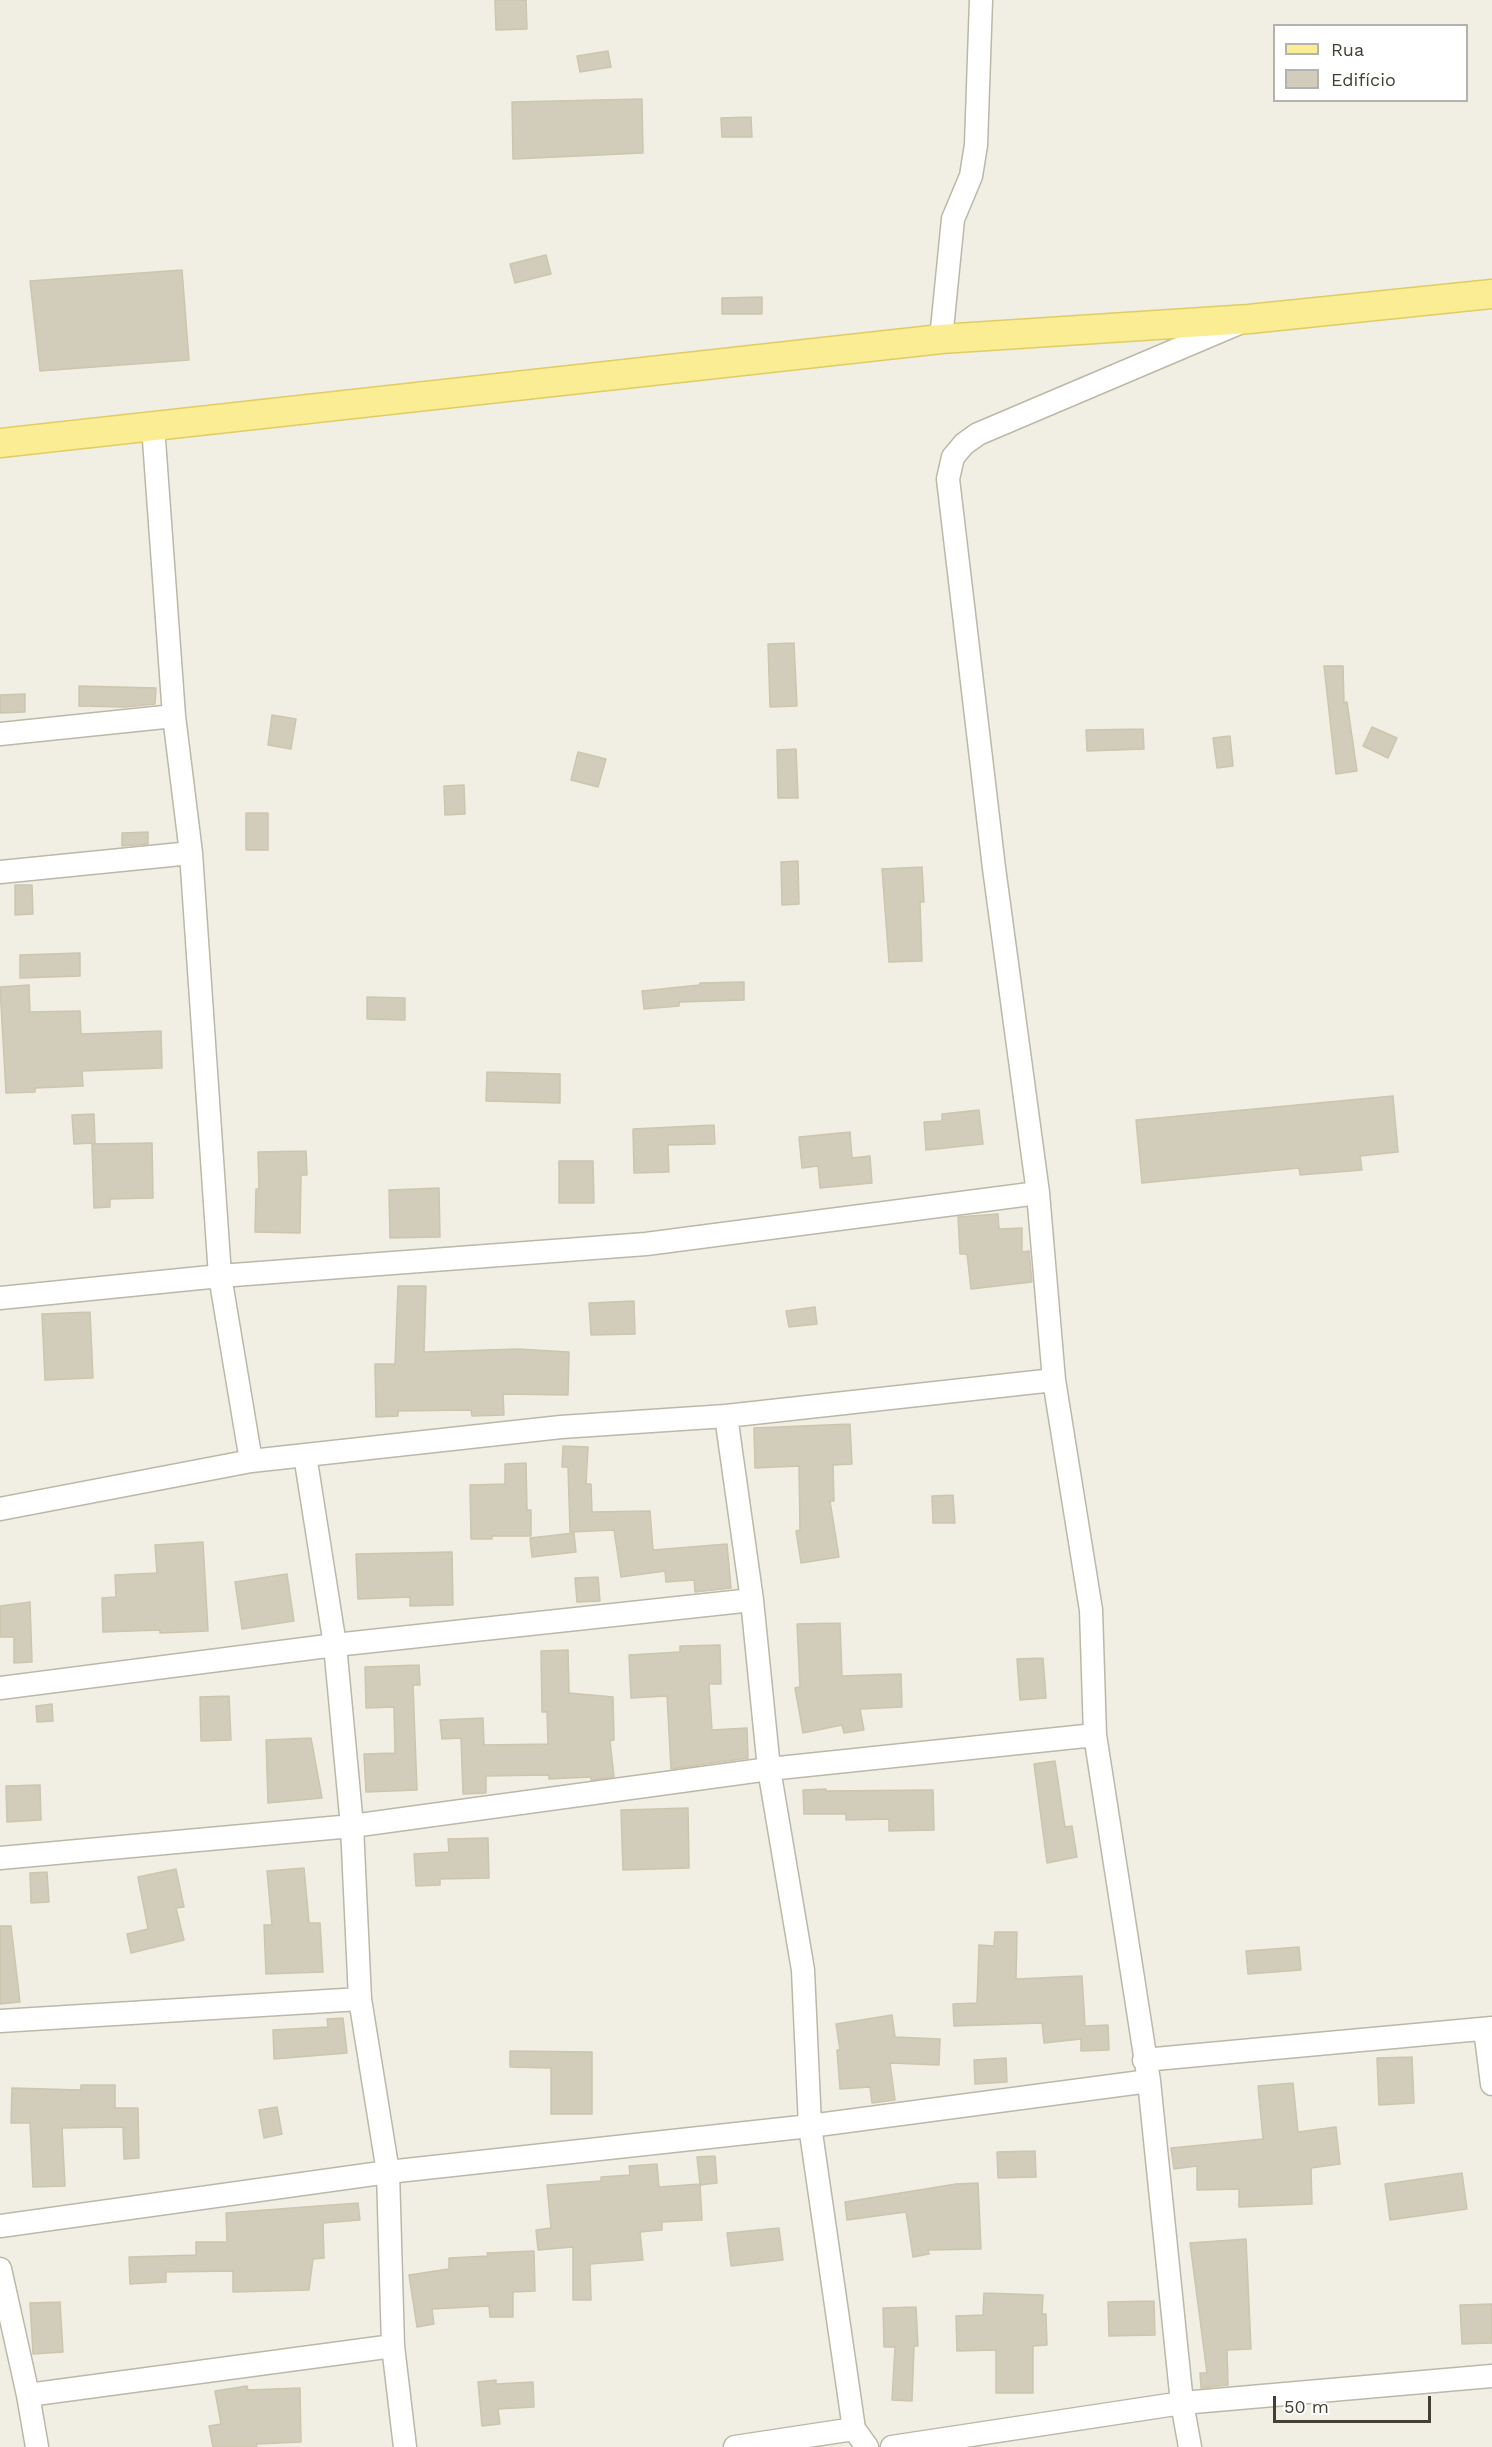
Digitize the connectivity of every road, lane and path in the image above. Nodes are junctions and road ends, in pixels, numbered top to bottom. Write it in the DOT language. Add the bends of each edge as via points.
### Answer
graph roads {
  1 [pos="981,0"];
  2 [pos="1492,294"];
  3 [pos="1249,319"];
  4 [pos="941,339"];
  5 [pos="153,426"];
  6 [pos="0,443"];
  7 [pos="174,716"];
  8 [pos="0,734"];
  9 [pos="191,853"];
  10 [pos="0,872"];
  11 [pos="1038,1193"];
  12 [pos="220,1276"];
  13 [pos="0,1298"];
  14 [pos="1054,1380"];
  15 [pos="726,1416"];
  16 [pos="305,1455"];
  17 [pos="251,1461"];
  18 [pos="0,1509"];
  19 [pos="752,1600"];
  20 [pos="335,1645"];
  21 [pos="0,1688"];
  22 [pos="1095,1736"];
  23 [pos="769,1769"];
  24 [pos="352,1826"];
  25 [pos="0,1858"];
  26 [pos="360,1999"];
  27 [pos="0,2021"];
  28 [pos="1488,2028"];
  29 [pos="1146,2071"];
  30 [pos="1492,2084"];
  31 [pos="810,2126"];
  32 [pos="388,2172"];
  33 [pos="0,2226"];
  34 [pos="0,2269"];
  35 [pos="393,2346"];
  36 [pos="1492,2376"];
  37 [pos="28,2395"];
  38 [pos="1182,2403"];
  39 [pos="860,2438"];
  40 [pos="37,2447"];
  41 [pos="405,2447"];
  42 [pos="735,2447"];
  43 [pos="892,2447"];
  44 [pos="1190,2447"];
  1 -- 4 [label="street" via="976,145 971,176 953,219"];
  2 -- 3 [label="main road"];
  3 -- 4 [label="main road"];
  3 -- 11 [label="street" via="978,434 953,457 948,479 994,868"];
  4 -- 5 [label="main road"];
  5 -- 6 [label="main road"];
  5 -- 7 [label="street"];
  7 -- 8 [label="street"];
  7 -- 9 [label="street"];
  9 -- 10 [label="street"];
  9 -- 12 [label="street"];
  11 -- 12 [label="street" via="646,1244"];
  11 -- 14 [label="street"];
  12 -- 13 [label="street"];
  12 -- 17 [label="street"];
  14 -- 15 [label="street"];
  14 -- 22 [label="street" via="1091,1610"];
  15 -- 16 [label="street" via="561,1427"];
  15 -- 19 [label="street"];
  16 -- 17 [label="street"];
  16 -- 20 [label="street"];
  17 -- 18 [label="street"];
  19 -- 20 [label="street"];
  19 -- 23 [label="street"];
  20 -- 21 [label="street"];
  20 -- 24 [label="street"];
  22 -- 23 [label="street"];
  22 -- 29 [label="street"];
  23 -- 24 [label="street"];
  23 -- 31 [label="street" via="802,1970"];
  24 -- 25 [label="street"];
  24 -- 26 [label="street"];
  26 -- 27 [label="street"];
  26 -- 32 [label="street"];
  28 -- 29 [label="street"];
  28 -- 30 [label="street"];
  29 -- 31 [label="street"];
  29 -- 38 [label="street"];
  31 -- 32 [label="street"];
  31 -- 39 [label="street"];
  32 -- 33 [label="street"];
  32 -- 35 [label="street"];
  34 -- 37 [label="street"];
  35 -- 37 [label="street"];
  35 -- 41 [label="street"];
  36 -- 38 [label="street"];
  37 -- 40 [label="street"];
  38 -- 43 [label="street"];
  38 -- 44 [label="street"];
  39 -- 42 [label="street"];
}
